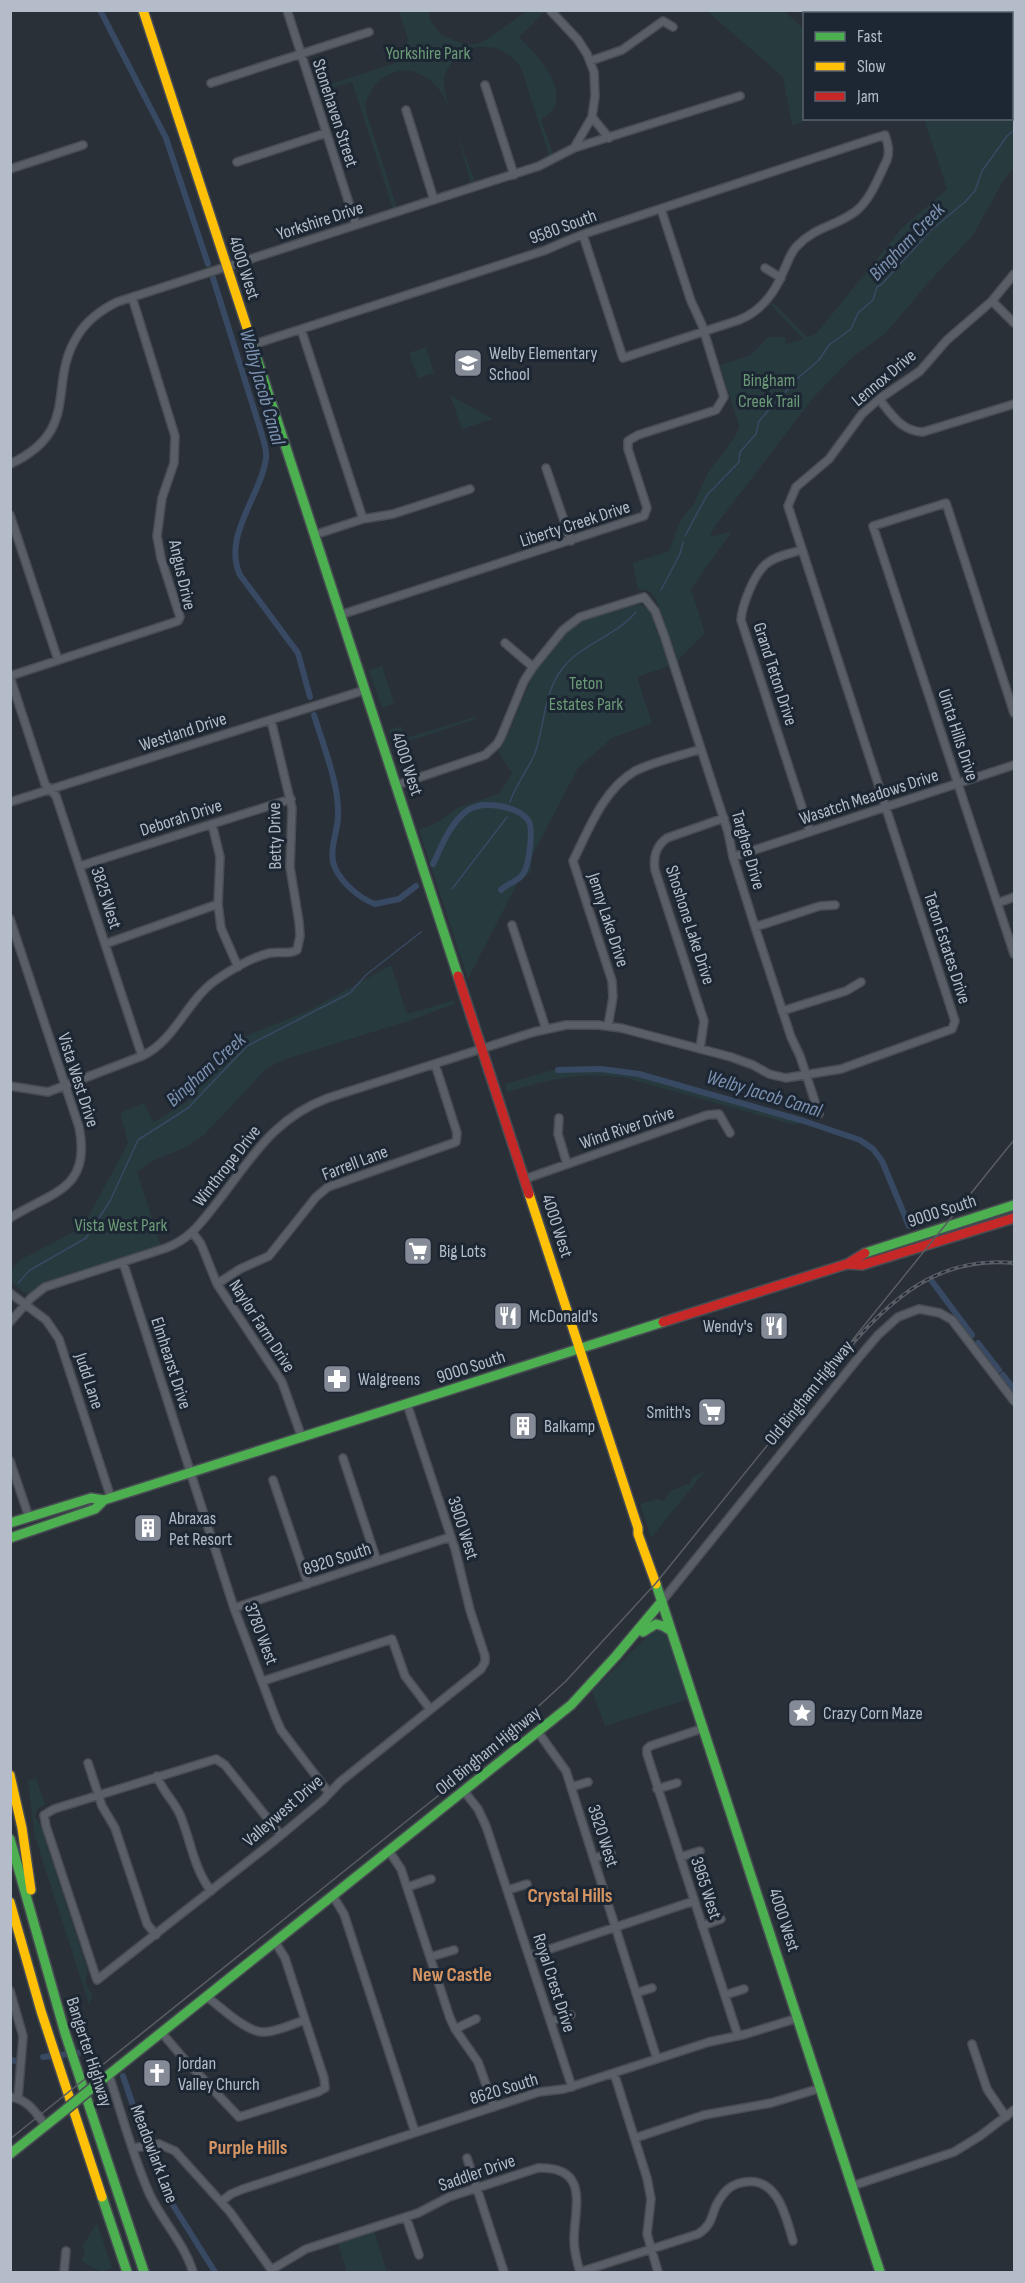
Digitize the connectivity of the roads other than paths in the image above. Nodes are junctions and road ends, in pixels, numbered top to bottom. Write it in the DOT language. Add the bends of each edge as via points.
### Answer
graph roads {
  1 [pos="143,10"];
  2 [pos="286,10"];
  3 [pos="550,10"];
  4 [pos="991,10"];
  5 [pos="1014,12"];
  6 [pos="673,27"];
  7 [pos="369,32"];
  8 [pos="301,55"];
  9 [pos="590,61"];
  10 [pos="211,83"];
  11 [pos="484,85"];
  12 [pos="740,96"];
  13 [pos="406,110"];
  14 [pos="592,117"];
  15 [pos="326,133"];
  16 [pos="609,138"];
  17 [pos="83,145"];
  18 [pos="574,148"];
  19 [pos="237,162"];
  20 [pos="10,169"];
  21 [pos="514,175"];
  22 [pos="434,200"];
  23 [pos="661,209"];
  24 [pos="356,225"];
  25 [pos="583,234"];
  26 [pos="226,267"];
  27 [pos="765,268"];
  28 [pos="1014,274"];
  29 [pos="781,278"];
  30 [pos="132,297"];
  31 [pos="992,301"];
  32 [pos="1014,323"];
  33 [pos="301,329"];
  34 [pos="704,331"];
  35 [pos="252,345"];
  36 [pos="879,399"];
  37 [pos="1014,404"];
  38 [pos="10,464"];
  39 [pos="546,468"];
  40 [pos="470,489"];
  41 [pos="789,513"];
  42 [pos="10,515"];
  43 [pos="363,519"];
  44 [pos="314,535"];
  45 [pos="571,541"];
  46 [pos="801,550"];
  47 [pos="340,615"];
  48 [pos="505,643"];
  49 [pos="58,660"];
  50 [pos="533,667"];
  51 [pos="10,676"];
  52 [pos="365,690"];
  53 [pos="1014,713"];
  54 [pos="271,720"];
  55 [pos="701,748"];
  56 [pos="1014,765"];
  57 [pos="958,784"];
  58 [pos="397,785"];
  59 [pos="50,789"];
  60 [pos="291,799"];
  61 [pos="10,802"];
  62 [pos="885,808"];
  63 [pos="724,818"];
  64 [pos="212,824"];
  65 [pos="810,832"];
  66 [pos="733,857"];
  67 [pos="80,866"];
  68 [pos="1014,897"];
  69 [pos="998,903"];
  70 [pos="218,904"];
  71 [pos="835,905"];
  72 [pos="10,919"];
  73 [pos="512,925"];
  74 [pos="755,927"];
  75 [pos="105,944"];
  76 [pos="1014,954"];
  77 [pos="238,967"];
  78 [pos="861,982"];
  79 [pos="782,1011"];
  80 [pos="608,1026"];
  81 [pos="546,1029"];
  82 [pos="482,1049"];
  83 [pos="700,1049"];
  84 [pos="142,1056"];
  85 [pos="435,1064"];
  86 [pos="806,1075"];
  87 [pos="10,1086"];
  88 [pos="65,1086"];
  89 [pos="819,1114"];
  90 [pos="559,1118"];
  91 [pos="730,1133"];
  92 [pos="567,1164"];
  93 [pos="525,1179"];
  94 [pos="1014,1204"];
  95 [pos="1014,1211"];
  96 [pos="10,1218"];
  97 [pos="1014,1218"];
  98 [pos="193,1233"];
  99 [pos="954,1238"];
  100 [pos="123,1262"];
  101 [pos="847,1264"];
  102 [pos="217,1284"];
  103 [pos="10,1293"];
  104 [pos="25,1304"];
  105 [pos="10,1322"];
  106 [pos="580,1350"];
  107 [pos="1014,1401"];
  108 [pos="407,1404"];
  109 [pos="302,1438"];
  110 [pos="343,1458"];
  111 [pos="10,1461"];
  112 [pos="191,1473"];
  113 [pos="273,1480"];
  114 [pos="108,1499"];
  115 [pos="29,1517"];
  116 [pos="10,1523"];
  117 [pos="10,1538"];
  118 [pos="450,1538"];
  119 [pos="377,1561"];
  120 [pos="308,1584"];
  121 [pos="662,1601"];
  122 [pos="234,1608"];
  123 [pos="672,1632"];
  124 [pos="616,1656"];
  125 [pos="485,1662"];
  126 [pos="263,1681"];
  127 [pos="430,1709"];
  128 [pos="704,1728"];
  129 [pos="538,1731"];
  130 [pos="88,1763"];
  131 [pos="10,1775"];
  132 [pos="157,1776"];
  133 [pos="588,1782"];
  134 [pos="677,1783"];
  135 [pos="571,1787"];
  136 [pos="657,1789"];
  137 [pos="464,1791"];
  138 [pos="330,1793"];
  139 [pos="98,1795"];
  140 [pos="280,1834"];
  141 [pos="10,1839"];
  142 [pos="389,1851"];
  143 [pos="700,1851"];
  144 [pos="611,1853"];
  145 [pos="680,1857"];
  146 [pos="595,1858"];
  147 [pos="431,1880"];
  148 [pos="527,1884"];
  149 [pos="408,1887"];
  150 [pos="508,1890"];
  151 [pos="211,1891"];
  152 [pos="333,1896"];
  153 [pos="694,1901"];
  154 [pos="10,1902"];
  155 [pos="722,1919"];
  156 [pos="702,1926"];
  157 [pos="614,1928"];
  158 [pos="10,1933"];
  159 [pos="156,1935"];
  160 [pos="275,1942"];
  161 [pos="39,1944"];
  162 [pos="454,1950"];
  163 [pos="529,1956"];
  164 [pos="430,1957"];
  165 [pos="652,1988"];
  166 [pos="744,1989"];
  167 [pos="10,1991"];
  168 [pos="636,1994"];
  169 [pos="725,1995"];
  170 [pos="36,1996"];
  171 [pos="207,1997"];
  172 [pos="571,2015"];
  173 [pos="798,2018"];
  174 [pos="476,2019"];
  175 [pos="306,2020"];
  176 [pos="551,2021"];
  177 [pos="455,2029"];
  178 [pos="162,2033"];
  179 [pos="738,2036"];
  180 [pos="972,2044"];
  181 [pos="657,2059"];
  182 [pos="614,2073"];
  183 [pos="109,2075"];
  184 [pos="572,2087"];
  185 [pos="821,2088"];
  186 [pos="14,2097"];
  187 [pos="494,2107"];
  188 [pos="1014,2110"];
  189 [pos="1006,2117"];
  190 [pos="46,2126"];
  191 [pos="415,2132"];
  192 [pos="634,2138"];
  193 [pos="133,2148"];
  194 [pos="10,2154"];
  195 [pos="467,2158"];
  196 [pos="852,2186"];
  197 [pos="477,2188"];
  198 [pos="222,2201"];
  199 [pos="406,2217"];
  200 [pos="793,2241"];
  201 [pos="651,2250"];
  202 [pos="66,2251"];
  203 [pos="418,2255"];
  204 [pos="272,2271"];
  205 [pos="64,2272"];
  206 [pos="127,2272"];
  207 [pos="144,2272"];
  208 [pos="193,2272"];
  209 [pos="504,2272"];
  210 [pos="580,2272"];
  211 [pos="658,2272"];
  212 [pos="880,2272"];
  1 -- 26 [label="main road, 4000 West"];
  2 -- 8 [label="street, Stonehaven Street"];
  3 -- 9 [label="street" via="578,40"];
  4 -- 5 [label="main road"];
  6 -- 9 [label="street" via="663,21 622,50"];
  7 -- 8 [label="street"];
  8 -- 10 [label="street"];
  8 -- 15 [label="street, Stonehaven Street"];
  9 -- 14 [label="street" via="595,84"];
  11 -- 21 [label="street"];
  12 -- 16 [label="street, Yorkshire Drive"];
  13 -- 22 [label="street"];
  14 -- 16 [label="street"];
  14 -- 18 [label="street"];
  15 -- 19 [label="street"];
  15 -- 24 [label="street, Stonehaven Street"];
  16 -- 18 [label="street, Yorkshire Drive"];
  17 -- 20 [label="street"];
  18 -- 21 [label="street, Yorkshire Drive" via="546,164"];
  21 -- 22 [label="street, Yorkshire Drive"];
  22 -- 24 [label="street, Yorkshire Drive"];
  23 -- 25 [label="street, 9580 South"];
  23 -- 29 [label="street, 9580 South" via="885,135 889,155 864,204 850,216 806,238 791,254"];
  23 -- 34 [label="street"];
  24 -- 26 [label="street, Yorkshire Drive"];
  25 -- 33 [label="street, 9580 South" via="546,250"];
  25 -- 34 [label="street" via="623,358"];
  26 -- 30 [label="street, Yorkshire Drive"];
  26 -- 35 [label="main road, 4000 West"];
  27 -- 29 [label="street"];
  28 -- 31 [label="street, Lennox Drive"];
  29 -- 34 [label="street" via="768,300 755,312"];
  30 -- 38 [label="street, Yorkshire Drive" via="94,316 78,335 69,354 52,428 36,448"];
  30 -- 49 [label="street, Angus Drive" via="175,436 174,463 162,498 157,536 180,617 178,621"];
  31 -- 32 [label="street"];
  31 -- 36 [label="street, Lennox Drive" via="954,332 915,375"];
  33 -- 35 [label="street, 9580 South"];
  33 -- 43 [label="street"];
  34 -- 45 [label="street, Liberty Creek Drive" via="723,389 723,401 716,410 628,441 646,514 639,520"];
  35 -- 44 [label="main road, 4000 West"];
  36 -- 37 [label="street" via="899,424 923,432"];
  36 -- 41 [label="street, Lennox Drive" via="851,427 825,464 796,487"];
  39 -- 45 [label="street"];
  40 -- 43 [label="street" via="393,514"];
  41 -- 46 [label="street, Teton Estates Drive"];
  42 -- 49 [label="street"];
  43 -- 44 [label="street"];
  44 -- 47 [label="main road, 4000 West"];
  45 -- 47 [label="street, Liberty Creek Drive"];
  46 -- 62 [label="street, Teton Estates Drive"];
  46 -- 65 [label="street, Grand Teton Drive" via="775,558 760,570 744,602 741,620"];
  47 -- 52 [label="main road, 4000 West"];
  48 -- 50 [label="street"];
  49 -- 51 [label="street, Angus Drive"];
  50 -- 55 [label="street, Targhee Drive" via="563,630 580,617 644,597 662,628"];
  50 -- 58 [label="street" via="492,749 476,759"];
  51 -- 59 [label="street, 3825 West" via="45,784"];
  52 -- 54 [label="street, Westland Drive"];
  52 -- 58 [label="main road, 4000 West"];
  53 -- 57 [label="street, Uinta Hills Drive" via="946,503 873,526"];
  54 -- 59 [label="street, Westland Drive"];
  54 -- 60 [label="street, Betty Drive"];
  55 -- 63 [label="street, Targhee Drive"];
  55 -- 80 [label="street, Jenny Lake Drive" via="624,779 603,802 573,861 612,981 614,996"];
  56 -- 57 [label="street, Wasatch Meadows Drive"];
  57 -- 62 [label="street, Wasatch Meadows Drive"];
  57 -- 69 [label="street, Uinta Hills Drive"];
  58 -- 82 [label="main road, 4000 West"];
  59 -- 61 [label="street, Westland Drive"];
  59 -- 67 [label="street, 3825 West" via="56,796"];
  60 -- 64 [label="street, Deborah Drive"];
  60 -- 77 [label="street, Betty Drive" via="290,867 300,936 297,950 261,956"];
  62 -- 65 [label="street, Wasatch Meadows Drive"];
  62 -- 86 [label="street, Teton Estates Drive" via="955,1025 949,1032 846,1068"];
  63 -- 66 [label="street, Targhee Drive"];
  63 -- 83 [label="street, Shoshone Lake Drive" via="667,838 654,854 655,870 704,1021"];
  64 -- 67 [label="street, Deborah Drive"];
  64 -- 70 [label="street" via="220,857"];
  65 -- 66 [label="street, Wasatch Meadows Drive"];
  66 -- 74 [label="street, Targhee Drive"];
  67 -- 75 [label="street, 3825 West"];
  68 -- 69 [label="street"];
  69 -- 76 [label="street, Uinta Hills Drive"];
  70 -- 75 [label="street"];
  70 -- 77 [label="street" via="221,928"];
  71 -- 74 [label="street" via="820,906"];
  72 -- 88 [label="street, Vista West Drive"];
  73 -- 81 [label="street"];
  74 -- 79 [label="street, Targhee Drive"];
  75 -- 84 [label="street, 3825 West"];
  77 -- 84 [label="street" via="204,990 164,1041"];
  78 -- 79 [label="street" via="846,991"];
  79 -- 86 [label="street, Targhee Drive"];
  80 -- 81 [label="street, Teton Estates Drive" via="577,1024"];
  80 -- 83 [label="street, Teton Estates Drive"];
  81 -- 82 [label="street, Teton Estates Drive"];
  82 -- 85 [label="street, Winthrope Drive"];
  82 -- 93 [label="main road, 4000 West"];
  83 -- 86 [label="street, Teton Estates Drive" via="786,1078"];
  84 -- 88 [label="street"];
  85 -- 98 [label="street, Winthrope Drive" via="328,1098 297,1112 272,1132"];
  85 -- 102 [label="street, Farrell Lane" via="457,1133 456,1142 328,1186 273,1252"];
  86 -- 89 [label="street, Targhee Drive"];
  87 -- 88 [label="street" via="40,1092"];
  88 -- 96 [label="street, Vista West Drive" via="82,1143 79,1166 63,1189"];
  90 -- 92 [label="street" via="558,1134"];
  91 -- 92 [label="street, Wind River Drive" via="722,1117 714,1114"];
  92 -- 93 [label="street, Wind River Drive"];
  93 -- 106 [label="main road, 4000 West"];
  94 -- 101 [label="main road, 9000 South" via="859,1255"];
  95 -- 99 [label="main road" via="975,1225"];
  97 -- 99 [label="main road, 9000 South"];
  98 -- 100 [label="street, Winthrope Drive" via="176,1244"];
  98 -- 102 [label="street, Naylor Farm Drive"];
  99 -- 101 [label="main road, 9000 South" via="862,1265"];
  100 -- 104 [label="street, Winthrope Drive" via="52,1285"];
  100 -- 112 [label="street, Elmhearst Drive"];
  101 -- 106 [label="main road, 9000 South"];
  102 -- 109 [label="street, Naylor Farm Drive" via="276,1371"];
  103 -- 104 [label="street, Judd Lane"];
  104 -- 105 [label="street, Winthrope Drive"];
  104 -- 114 [label="street, Judd Lane" via="46,1320 59,1339"];
  106 -- 108 [label="main road, 9000 South"];
  106 -- 121 [label="main road, 4000 West"];
  107 -- 121 [label="street, Old Bingham Highway" via="950,1318 919,1309 898,1317 878,1335"];
  108 -- 109 [label="main road, 9000 South"];
  108 -- 118 [label="street, 3900 West"];
  109 -- 112 [label="main road, 9000 South"];
  110 -- 119 [label="street"];
  111 -- 115 [label="street"];
  112 -- 114 [label="main road, 9000 South"];
  112 -- 122 [label="street, 3780 West"];
  113 -- 120 [label="street"];
  114 -- 115 [label="main road, 9000 South" via="91,1498"];
  114 -- 117 [label="main road, 9000 South" via="95,1509"];
  115 -- 116 [label="main road, 9000 South"];
  118 -- 119 [label="street, 8920 South"];
  118 -- 125 [label="street, 3900 West"];
  119 -- 120 [label="street, 8920 South"];
  120 -- 122 [label="street, 8920 South"];
  121 -- 123 [label="main road, 4000 West"];
  121 -- 124 [label="main road, Old Bingham Highway"];
  122 -- 126 [label="street, 3780 West"];
  123 -- 124 [label="main road" via="663,1624 653,1623"];
  123 -- 128 [label="main road, 4000 West"];
  124 -- 129 [label="main road, Old Bingham Highway" via="575,1701"];
  125 -- 127 [label="street, Valleywest Drive"];
  126 -- 127 [label="street" via="392,1639 405,1676"];
  126 -- 138 [label="street, 3780 West" via="281,1730"];
  127 -- 138 [label="street, Valleywest Drive"];
  128 -- 136 [label="street, 3965 West" via="647,1749"];
  128 -- 173 [label="main road, 4000 West"];
  129 -- 135 [label="street, 3920 West" via="562,1762"];
  129 -- 137 [label="main road, Old Bingham Highway"];
  130 -- 139 [label="street"];
  131 -- 161 [label="main road"];
  132 -- 139 [label="street"];
  132 -- 140 [label="street" via="219,1760"];
  132 -- 151 [label="street" via="181,1816 202,1878"];
  133 -- 135 [label="street"];
  134 -- 136 [label="street"];
  135 -- 146 [label="street, 3920 West"];
  136 -- 145 [label="street, 3965 West"];
  137 -- 142 [label="main road, Old Bingham Highway"];
  137 -- 150 [label="street, Royal Crest Drive" via="483,1817"];
  138 -- 140 [label="street, Valleywest Drive"];
  139 -- 159 [label="street" via="115,1828 147,1924"];
  139 -- 159 [label="street, Valleywest Drive" via="44,1815 97,1980"];
  140 -- 151 [label="street, Valleywest Drive"];
  141 -- 161 [label="main road, Bangerter Highway"];
  142 -- 149 [label="street"];
  142 -- 152 [label="main road, Old Bingham Highway"];
  143 -- 145 [label="street"];
  144 -- 146 [label="street"];
  145 -- 153 [label="street, 3965 West"];
  146 -- 157 [label="street, 3920 West"];
  147 -- 149 [label="street"];
  148 -- 150 [label="street"];
  149 -- 164 [label="street"];
  150 -- 163 [label="street, Royal Crest Drive"];
  151 -- 159 [label="street, Valleywest Drive"];
  152 -- 160 [label="main road, Old Bingham Highway"];
  152 -- 191 [label="street" via="344,1914"];
  153 -- 156 [label="street, 3965 West"];
  153 -- 157 [label="street"];
  154 -- 170 [label="main road, Bangerter Highway"];
  155 -- 156 [label="street"];
  156 -- 169 [label="street, 3965 West"];
  157 -- 163 [label="street"];
  157 -- 168 [label="street, 3920 West"];
  158 -- 170 [label="main road" via="27,1983"];
  160 -- 171 [label="main road, Old Bingham Highway"];
  160 -- 175 [label="street" via="284,1955"];
  161 -- 207 [label="main road, Bangerter Highway"];
  162 -- 164 [label="street"];
  163 -- 176 [label="street, Royal Crest Drive"];
  164 -- 177 [label="street"];
  165 -- 168 [label="street"];
  166 -- 169 [label="street"];
  167 -- 186 [label="street" via="23,2036"];
  168 -- 181 [label="street, 3920 West"];
  169 -- 179 [label="street, 3965 West"];
  170 -- 206 [label="main road, Bangerter Highway"];
  171 -- 175 [label="street" via="256,2032"];
  171 -- 178 [label="main road, Old Bingham Highway"];
  172 -- 176 [label="street"];
  173 -- 179 [label="street, 8620 South"];
  173 -- 185 [label="main road, 4000 West"];
  174 -- 177 [label="street"];
  175 -- 178 [label="street" via="325,2088 238,2117"];
  176 -- 184 [label="street, Royal Crest Drive"];
  177 -- 187 [label="street" via="478,2062"];
  178 -- 183 [label="main road, Old Bingham Highway"];
  179 -- 181 [label="street, 8620 South"];
  180 -- 189 [label="street" via="987,2089"];
  181 -- 182 [label="street, 8620 South"];
  182 -- 184 [label="street, 8620 South"];
  182 -- 192 [label="street"];
  183 -- 190 [label="main road, Old Bingham Highway, bridge"];
  183 -- 193 [label="street, Meadowlark Lane"];
  184 -- 187 [label="street, 8620 South" via="539,2092"];
  185 -- 192 [label="street" via="771,2103 704,2115"];
  185 -- 196 [label="main road, 4000 West"];
  186 -- 190 [label="street" via="28,2104"];
  187 -- 191 [label="street, 8620 South"];
  188 -- 189 [label="street"];
  189 -- 196 [label="street" via="954,2152"];
  190 -- 194 [label="main road, Old Bingham Highway"];
  191 -- 198 [label="street, 8620 South" via="243,2189"];
  192 -- 201 [label="street" via="650,2189 647,2234"];
  193 -- 198 [label="street" via="151,2144 170,2148"];
  193 -- 208 [label="street, Meadowlark Lane" via="150,2195 182,2246"];
  195 -- 197 [label="street"];
  196 -- 212 [label="main road, 4000 West"];
  197 -- 199 [label="street, Saddler Drive"];
  197 -- 209 [label="street"];
  197 -- 210 [label="street, Saddler Drive" via="538,2168 552,2169 569,2179 578,2197 574,2243"];
  198 -- 204 [label="street"];
  199 -- 203 [label="street"];
  199 -- 204 [label="street, Saddler Drive" via="306,2249"];
  200 -- 201 [label="street" via="773,2192 753,2181 734,2185 722,2195 704,2230"];
  201 -- 210 [label="street"];
  201 -- 211 [label="street"];
  202 -- 205 [label="street"];
}
